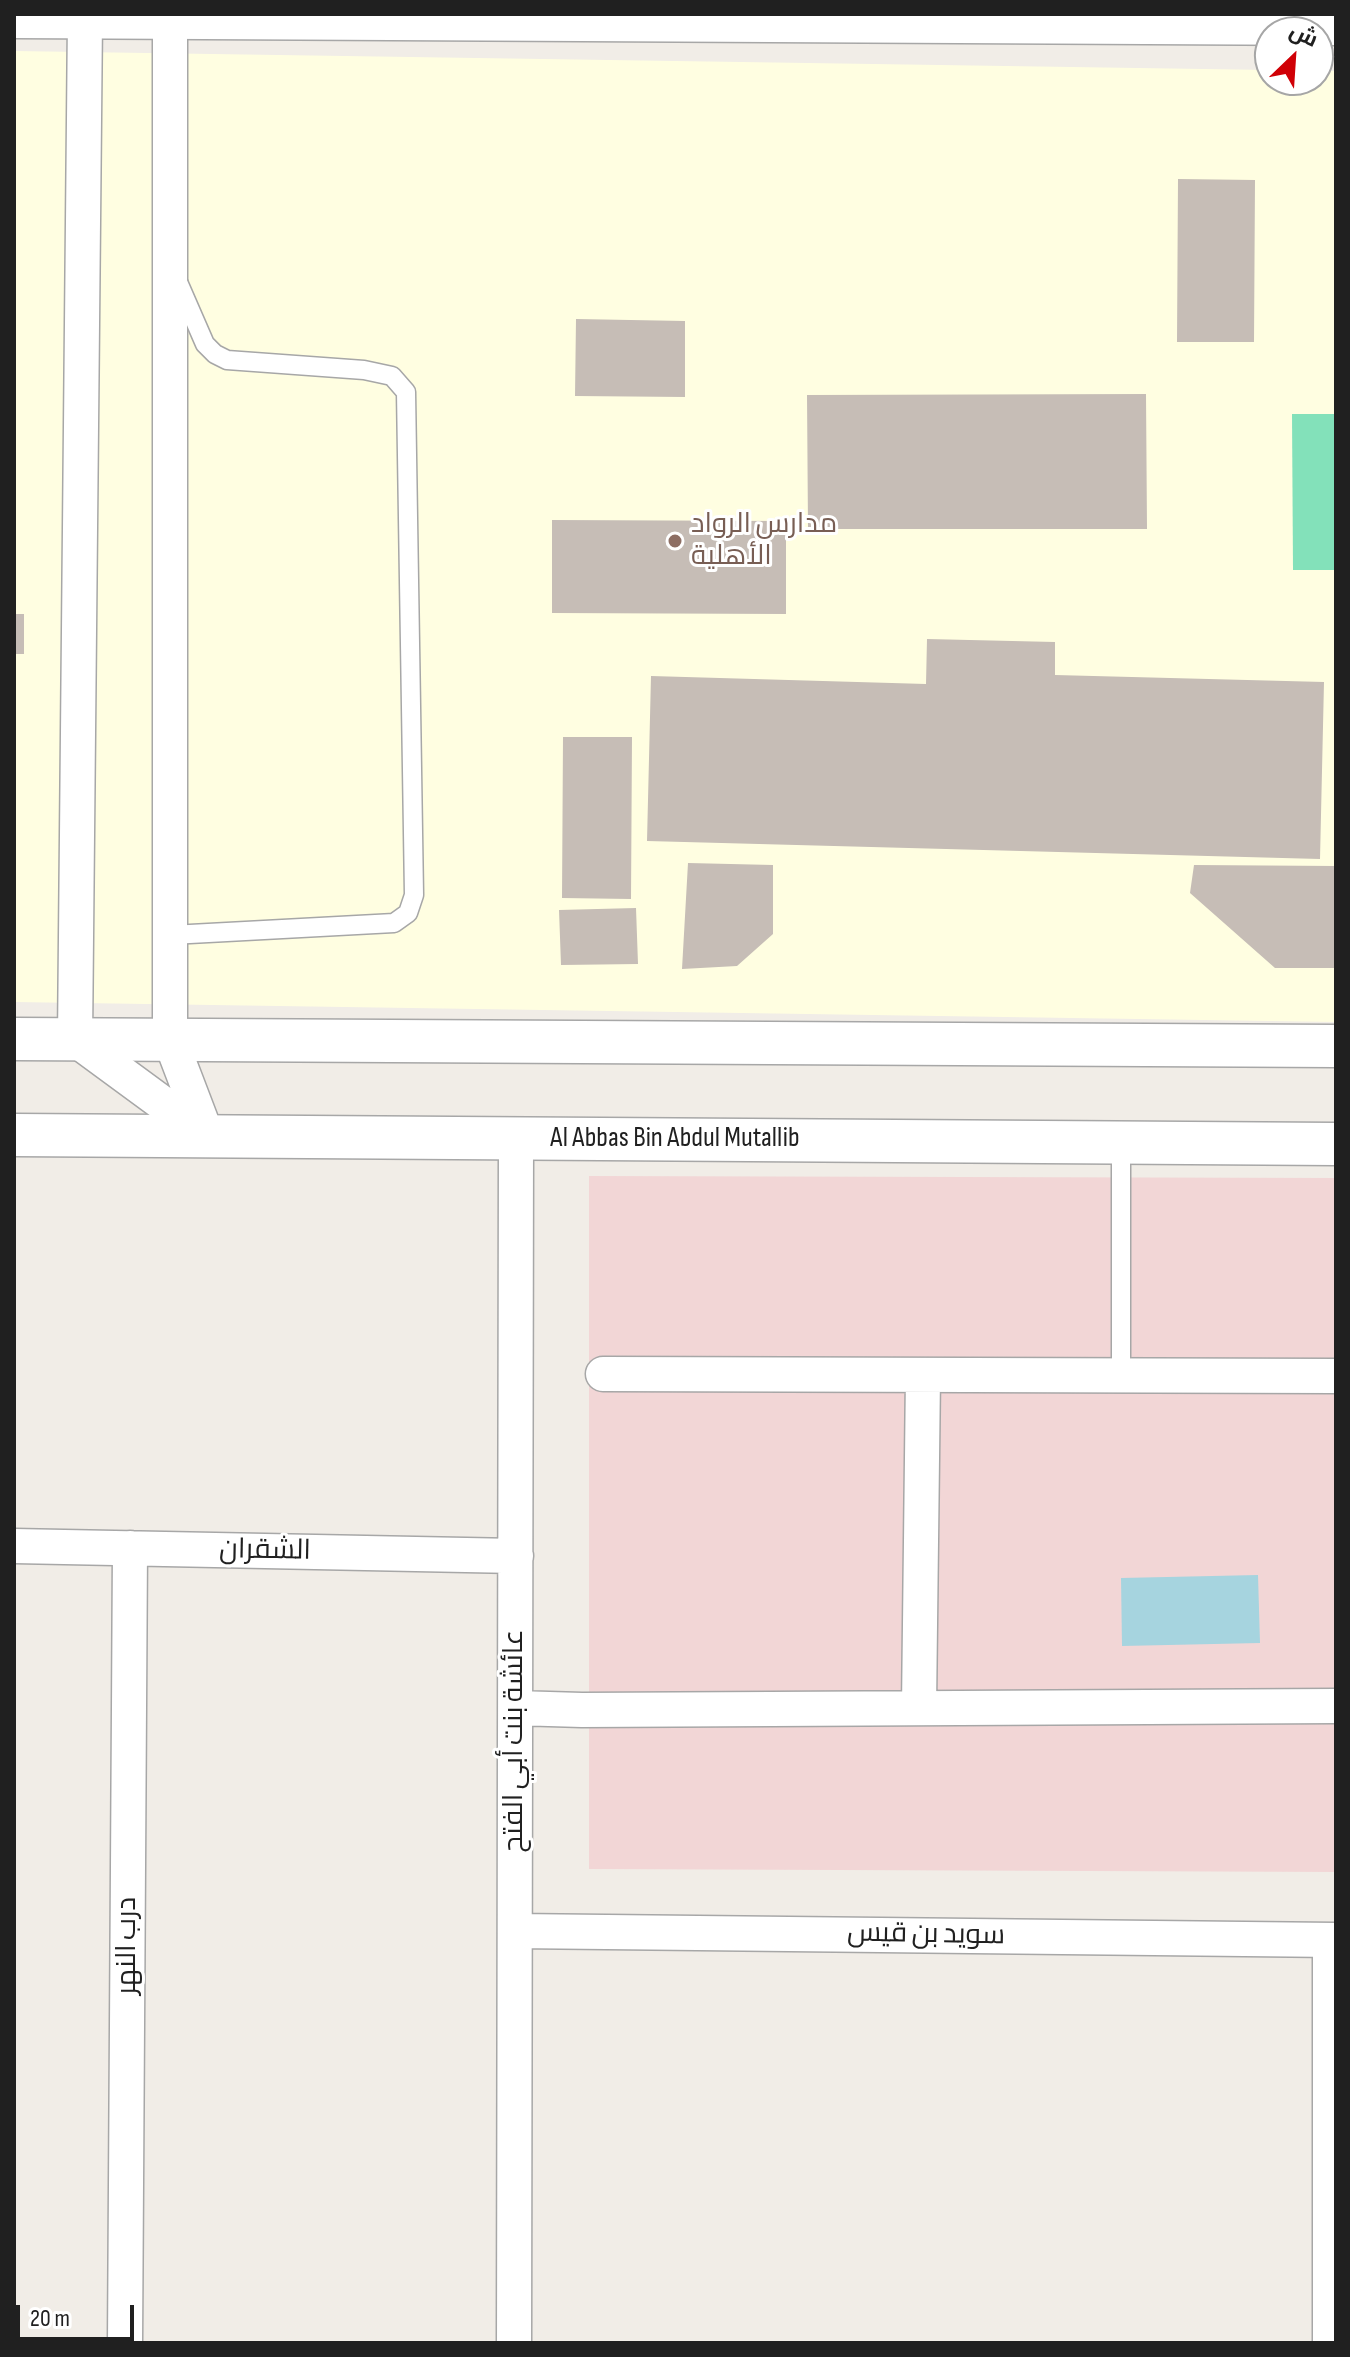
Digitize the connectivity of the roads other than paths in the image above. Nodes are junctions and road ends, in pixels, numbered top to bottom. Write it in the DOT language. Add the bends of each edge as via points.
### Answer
graph roads {
  1 [pos="14,17"];
  2 [pos="85,17"];
  3 [pos="604,17"];
  4 [pos="170,18"];
  5 [pos="1336,24"];
  6 [pos="170,265"];
  7 [pos="171,935"];
  8 [pos="14,1039"];
  9 [pos="75,1039"];
  10 [pos="170,1039"];
  11 [pos="1336,1046"];
  12 [pos="14,1135"];
  13 [pos="207,1136"];
  14 [pos="516,1138"];
  15 [pos="1121,1143"];
  16 [pos="1336,1144"];
  17 [pos="603,1374"];
  18 [pos="923,1375"];
  19 [pos="1121,1375"];
  20 [pos="1336,1376"];
  21 [pos="14,1546"];
  22 [pos="130,1548"];
  23 [pos="516,1556"];
  24 [pos="1336,1706"];
  25 [pos="919,1707"];
  26 [pos="516,1708"];
  27 [pos="515,1931"];
  28 [pos="1333,1940"];
  29 [pos="125,2343"];
  30 [pos="514,2343"];
  31 [pos="1330,2343"];
  1 -- 2 [label="street"];
  2 -- 4 [label="street"];
  2 -- 9 [label="street"];
  3 -- 4 [label="street"];
  3 -- 5 [label="street"];
  4 -- 6 [label="street"];
  6 -- 7 [label="street"];
  6 -- 7 [label="lane" via="205,344 215,354 227,360 364,370 392,376 406,392 414,878 408,913 394,923"];
  7 -- 10 [label="street"];
  8 -- 9 [label="street"];
  9 -- 10 [label="street"];
  9 -- 13 [label="street"];
  10 -- 11 [label="street"];
  10 -- 13 [label="street"];
  12 -- 13 [label="street, Al Abbas Bin Abdul Mutallib"];
  13 -- 14 [label="street, Al Abbas Bin Abdul Mutallib"];
  14 -- 15 [label="street, Al Abbas Bin Abdul Mutallib"];
  14 -- 23 [label="street, عائشة بنت أبي الفتح"];
  15 -- 16 [label="street, Al Abbas Bin Abdul Mutallib"];
  15 -- 19 [label="lane"];
  17 -- 18 [label="street"];
  18 -- 19 [label="street"];
  18 -- 25 [label="street"];
  19 -- 20 [label="street"];
  21 -- 22 [label="street, الشقران"];
  22 -- 23 [label="street, الشقران"];
  22 -- 29 [label="street, درب النهر"];
  23 -- 26 [label="street, عائشة بنت أبي الفتح"];
  24 -- 25 [label="street"];
  25 -- 26 [label="street"];
  26 -- 27 [label="street, عائشة بنت أبي الفتح"];
  27 -- 28 [label="street, سويد بن قيس"];
  27 -- 30 [label="street, عائشة بنت أبي الفتح"];
  28 -- 31 [label="street"];
}
